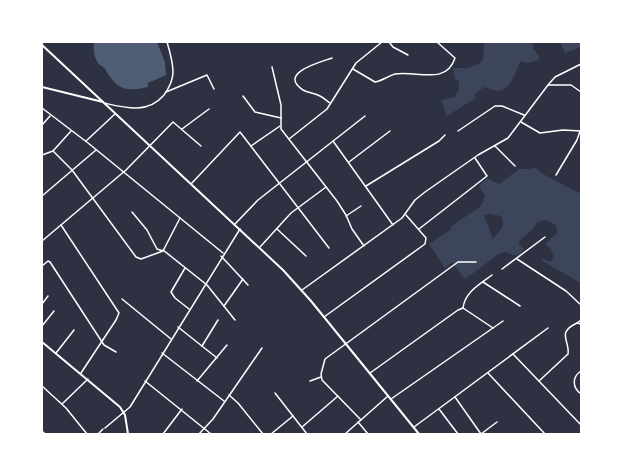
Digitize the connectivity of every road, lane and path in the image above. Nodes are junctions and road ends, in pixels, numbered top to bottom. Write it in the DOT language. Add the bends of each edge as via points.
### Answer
graph roads {
  1 [pos="167,42"];
  2 [pos="382,42"];
  3 [pos="389,42"];
  4 [pos="437,42"];
  5 [pos="42,45"];
  6 [pos="408,55"];
  7 [pos="332,58"];
  8 [pos="581,64"];
  9 [pos="272,67"];
  10 [pos="352,69"];
  11 [pos="548,85"];
  12 [pos="42,87"];
  13 [pos="214,89"];
  14 [pos="166,92"];
  15 [pos="581,92"];
  16 [pos="243,96"];
  17 [pos="104,103"];
  18 [pos="330,104"];
  19 [pos="42,108"];
  20 [pos="209,109"];
  21 [pos="115,114"];
  22 [pos="50,115"];
  23 [pos="365,116"];
  24 [pos="525,116"];
  25 [pos="281,118"];
  26 [pos="521,122"];
  27 [pos="42,125"];
  28 [pos="280,126"];
  29 [pos="182,129"];
  30 [pos="71,131"];
  31 [pos="390,131"];
  32 [pos="458,131"];
  33 [pos="580,131"];
  34 [pos="445,135"];
  35 [pos="289,139"];
  36 [pos="86,141"];
  37 [pos="333,141"];
  38 [pos="150,146"];
  39 [pos="201,146"];
  40 [pos="251,146"];
  41 [pos="495,146"];
  42 [pos="96,150"];
  43 [pos="53,151"];
  44 [pos="42,155"];
  45 [pos="475,157"];
  46 [pos="306,162"];
  47 [pos="349,162"];
  48 [pos="515,166"];
  49 [pos="72,170"];
  50 [pos="123,173"];
  51 [pos="556,174"];
  52 [pos="191,184"];
  53 [pos="279,184"];
  54 [pos="366,186"];
  55 [pos="326,187"];
  56 [pos="42,196"];
  57 [pos="93,198"];
  58 [pos="361,206"];
  59 [pos="298,207"];
  60 [pos="132,212"];
  61 [pos="406,215"];
  62 [pos="346,216"];
  63 [pos="180,218"];
  64 [pos="235,224"];
  65 [pos="61,225"];
  66 [pos="393,225"];
  67 [pos="277,228"];
  68 [pos="240,229"];
  69 [pos="418,229"];
  70 [pos="545,237"];
  71 [pos="42,241"];
  72 [pos="364,246"];
  73 [pos="260,247"];
  74 [pos="329,248"];
  75 [pos="163,251"];
  76 [pos="223,253"];
  77 [pos="221,256"];
  78 [pos="306,256"];
  79 [pos="517,259"];
  80 [pos="476,262"];
  81 [pos="42,266"];
  82 [pos="185,268"];
  83 [pos="502,269"];
  84 [pos="492,275"];
  85 [pos="243,279"];
  86 [pos="483,282"];
  87 [pos="205,283"];
  88 [pos="248,285"];
  89 [pos="302,290"];
  90 [pos="48,296"];
  91 [pos="122,299"];
  92 [pos="42,304"];
  93 [pos="581,305"];
  94 [pos="224,306"];
  95 [pos="520,306"];
  96 [pos="463,308"];
  97 [pos="189,309"];
  98 [pos="54,311"];
  99 [pos="324,317"];
  100 [pos="218,320"];
  101 [pos="235,320"];
  102 [pos="581,320"];
  103 [pos="503,321"];
  104 [pos="577,323"];
  105 [pos="581,324"];
  106 [pos="42,326"];
  107 [pos="178,327"];
  108 [pos="492,328"];
  109 [pos="548,328"];
  110 [pos="74,330"];
  111 [pos="171,339"];
  112 [pos="42,342"];
  113 [pos="102,342"];
  114 [pos="346,344"];
  115 [pos="227,345"];
  116 [pos="202,346"];
  117 [pos="262,348"];
  118 [pos="116,352"];
  119 [pos="56,353"];
  120 [pos="162,353"];
  121 [pos="513,354"];
  122 [pos="217,358"];
  123 [pos="581,371"];
  124 [pos="81,373"];
  125 [pos="370,373"];
  126 [pos="488,373"];
  127 [pos="321,377"];
  128 [pos="88,379"];
  129 [pos="145,381"];
  130 [pos="198,381"];
  131 [pos="310,381"];
  132 [pos="539,381"];
  133 [pos="42,386"];
  134 [pos="274,392"];
  135 [pos="581,394"];
  136 [pos="229,395"];
  137 [pos="338,396"];
  138 [pos="388,396"];
  139 [pos="454,397"];
  140 [pos="391,399"];
  141 [pos="224,402"];
  142 [pos="62,404"];
  143 [pos="182,409"];
  144 [pos="440,409"];
  145 [pos="124,413"];
  146 [pos="293,416"];
  147 [pos="361,420"];
  148 [pos="358,422"];
  149 [pos="498,422"];
  150 [pos="581,425"];
  151 [pos="302,427"];
  152 [pos="414,427"];
  153 [pos="205,428"];
  154 [pos="42,431"];
  155 [pos="45,434"];
  156 [pos="87,434"];
  157 [pos="98,434"];
  158 [pos="128,434"];
  159 [pos="162,434"];
  160 [pos="199,434"];
  161 [pos="212,434"];
  162 [pos="263,434"];
  163 [pos="271,434"];
  164 [pos="307,434"];
  165 [pos="345,434"];
  166 [pos="368,434"];
  167 [pos="419,434"];
  168 [pos="458,434"];
  169 [pos="481,434"];
  170 [pos="545,434"];
  1 -- 14 [label="street" via="173,73"];
  2 -- 10 [label="street"];
  3 -- 6 [label="street"];
  4 -- 10 [label="street" via="455,58 445,72 432,75 395,74 375,82"];
  5 -- 17 [label="main road"];
  7 -- 18 [label="street" via="304,68 295,77 301,89 322,97"];
  8 -- 11 [label="street" via="555,77"];
  9 -- 25 [label="street" via="281,105"];
  10 -- 18 [label="street"];
  11 -- 15 [label="street" via="571,85"];
  11 -- 24 [label="street"];
  12 -- 17 [label="main road"];
  13 -- 14 [label="street" via="207,75"];
  14 -- 17 [label="street" via="144,108"];
  16 -- 25 [label="street" via="256,112"];
  17 -- 21 [label="main road"];
  18 -- 35 [label="street"];
  19 -- 22 [label="street"];
  20 -- 29 [label="street"];
  21 -- 36 [label="street"];
  21 -- 38 [label="main road"];
  22 -- 27 [label="street"];
  22 -- 30 [label="street"];
  23 -- 37 [label="street"];
  24 -- 26 [label="street"];
  24 -- 32 [label="street" via="502,106 495,106"];
  25 -- 28 [label="street"];
  26 -- 33 [label="street" via="540,134 563,130"];
  26 -- 41 [label="street" via="510,136"];
  28 -- 35 [label="street"];
  28 -- 40 [label="street"];
  29 -- 38 [label="street" via="173,122"];
  29 -- 39 [label="street"];
  30 -- 36 [label="street"];
  30 -- 43 [label="street"];
  31 -- 47 [label="street"];
  33 -- 51 [label="street"];
  34 -- 54 [label="street"];
  35 -- 46 [label="street"];
  36 -- 42 [label="street"];
  37 -- 46 [label="street"];
  37 -- 47 [label="street"];
  38 -- 50 [label="street"];
  38 -- 52 [label="main road"];
  40 -- 52 [label="street" via="240,132"];
  40 -- 53 [label="street"];
  41 -- 45 [label="street"];
  41 -- 48 [label="street"];
  42 -- 49 [label="street"];
  42 -- 50 [label="street"];
  43 -- 44 [label="street"];
  43 -- 49 [label="street"];
  45 -- 61 [label="street" via="421,195"];
  45 -- 69 [label="street" via="487,176"];
  46 -- 53 [label="street"];
  46 -- 55 [label="street"];
  47 -- 54 [label="street"];
  49 -- 56 [label="street"];
  49 -- 57 [label="street"];
  50 -- 57 [label="street"];
  50 -- 63 [label="street"];
  52 -- 64 [label="main road"];
  53 -- 59 [label="street"];
  53 -- 64 [label="street" via="255,202"];
  54 -- 66 [label="street"];
  55 -- 59 [label="street"];
  55 -- 62 [label="street"];
  57 -- 65 [label="street"];
  57 -- 75 [label="street" via="139,259"];
  58 -- 62 [label="street"];
  59 -- 67 [label="street"];
  59 -- 74 [label="street"];
  60 -- 75 [label="street" via="147,230 157,249"];
  61 -- 66 [label="street"];
  61 -- 69 [label="street"];
  62 -- 72 [label="street"];
  63 -- 75 [label="street"];
  63 -- 76 [label="street"];
  64 -- 68 [label="main road"];
  65 -- 71 [label="street"];
  65 -- 113 [label="street" via="119,313"];
  66 -- 72 [label="street"];
  67 -- 73 [label="street"];
  67 -- 78 [label="street"];
  68 -- 73 [label="main road"];
  68 -- 76 [label="street"];
  69 -- 99 [label="street" via="427,240 425,244"];
  70 -- 79 [label="street"];
  72 -- 89 [label="street"];
  73 -- 89 [label="main road"];
  75 -- 82 [label="street"];
  76 -- 77 [label="street"];
  77 -- 85 [label="street"];
  77 -- 87 [label="street"];
  79 -- 83 [label="street"];
  79 -- 93 [label="street" via="566,291"];
  80 -- 114 [label="street" via="458,262"];
  81 -- 113 [label="street" via="50,262"];
  82 -- 87 [label="street"];
  82 -- 97 [label="street" via="172,290 172,295"];
  84 -- 86 [label="street"];
  85 -- 88 [label="street"];
  85 -- 94 [label="street"];
  86 -- 95 [label="street"];
  86 -- 96 [label="street" via="470,291"];
  87 -- 94 [label="street"];
  87 -- 97 [label="street"];
  89 -- 99 [label="main road"];
  90 -- 92 [label="street"];
  91 -- 111 [label="street"];
  94 -- 101 [label="street"];
  96 -- 108 [label="street"];
  96 -- 125 [label="street"];
  97 -- 107 [label="street"];
  98 -- 106 [label="street"];
  99 -- 114 [label="main road"];
  100 -- 116 [label="street"];
  102 -- 104 [label="street"];
  103 -- 108 [label="street"];
  104 -- 105 [label="street"];
  104 -- 132 [label="street" via="569,327 565,333 568,354"];
  107 -- 111 [label="street"];
  107 -- 116 [label="street"];
  108 -- 140 [label="street"];
  109 -- 121 [label="street"];
  110 -- 119 [label="street"];
  111 -- 120 [label="street"];
  112 -- 119 [label="main road"];
  113 -- 118 [label="street"];
  113 -- 124 [label="street"];
  114 -- 125 [label="main road"];
  114 -- 127 [label="street" via="325,359"];
  115 -- 122 [label="street"];
  116 -- 122 [label="street"];
  117 -- 136 [label="street"];
  119 -- 124 [label="main road"];
  120 -- 129 [label="street"];
  120 -- 130 [label="street"];
  121 -- 126 [label="street"];
  121 -- 132 [label="street"];
  122 -- 130 [label="street"];
  123 -- 135 [label="street" via="574,380"];
  124 -- 128 [label="main road"];
  125 -- 138 [label="main road"];
  126 -- 139 [label="street"];
  126 -- 170 [label="street"];
  127 -- 131 [label="street"];
  127 -- 137 [label="street"];
  128 -- 142 [label="street"];
  128 -- 145 [label="main road"];
  129 -- 143 [label="street"];
  129 -- 145 [label="street"];
  130 -- 141 [label="street"];
  132 -- 150 [label="street"];
  133 -- 142 [label="street"];
  134 -- 146 [label="street"];
  136 -- 141 [label="street"];
  136 -- 162 [label="street"];
  137 -- 147 [label="street"];
  137 -- 151 [label="street"];
  138 -- 140 [label="main road"];
  138 -- 147 [label="street"];
  139 -- 144 [label="street"];
  139 -- 169 [label="street"];
  140 -- 152 [label="main road"];
  141 -- 153 [label="street"];
  142 -- 156 [label="street"];
  143 -- 153 [label="street"];
  143 -- 159 [label="street"];
  144 -- 152 [label="street"];
  144 -- 168 [label="street"];
  145 -- 157 [label="street"];
  145 -- 158 [label="main road"];
  146 -- 151 [label="street"];
  146 -- 163 [label="street"];
  147 -- 148 [label="street"];
  148 -- 165 [label="street"];
  148 -- 166 [label="street"];
  149 -- 169 [label="street"];
  151 -- 164 [label="street"];
  152 -- 167 [label="main road"];
  153 -- 160 [label="street"];
  153 -- 161 [label="street"];
  154 -- 155 [label="street"];
}
